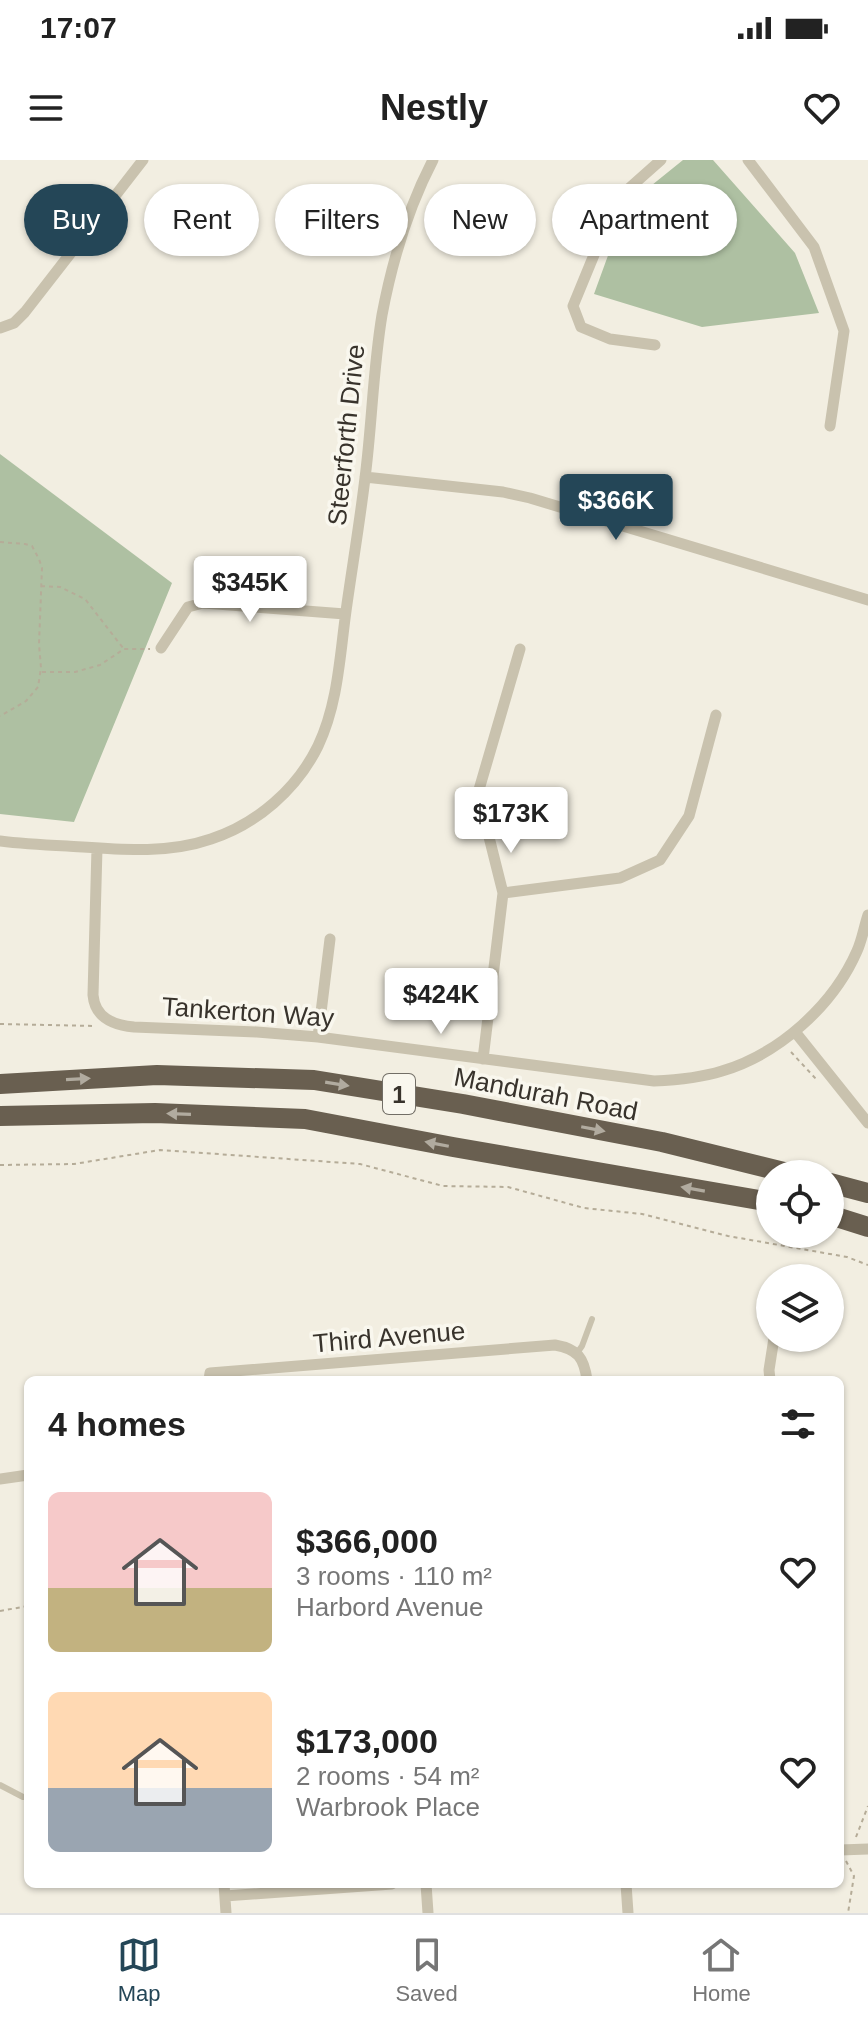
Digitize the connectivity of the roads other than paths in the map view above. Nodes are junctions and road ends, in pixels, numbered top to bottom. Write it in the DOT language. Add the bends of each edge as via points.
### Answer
graph roads {
  1 [pos="143,160"];
  2 [pos="433,160"];
  3 [pos="661,160"];
  4 [pos="748,160"];
  5 [pos="0,328"];
  6 [pos="655,345"];
  7 [pos="830,426"];
  8 [pos="365,477"];
  9 [pos="868,600"];
  10 [pos="345,614"];
  11 [pos="161,648"];
  12 [pos="520,649"];
  13 [pos="716,715"];
  14 [pos="0,841"];
  15 [pos="97,848"];
  16 [pos="503,893"];
  17 [pos="868,915"];
  18 [pos="330,939"];
  19 [pos="796,1033"];
  20 [pos="318,1037"];
  21 [pos="483,1059"];
  22 [pos="0,1084"];
  23 [pos="0,1116"];
  24 [pos="868,1123"];
  25 [pos="756,1165"];
  26 [pos="844,1187"];
  27 [pos="868,1193"];
  28 [pos="756,1200"];
  29 [pos="844,1219"];
  30 [pos="868,1227"];
  31 [pos="592,1319"];
  32 [pos="772,1352"];
  33 [pos="577,1353"];
  34 [pos="210,1376"];
  35 [pos="586,1376"];
  36 [pos="770,1376"];
  37 [pos="24,1476"];
  38 [pos="0,1479"];
  39 [pos="0,1785"];
  40 [pos="24,1797"];
  41 [pos="868,1849"];
  42 [pos="844,1850"];
  43 [pos="280,1888"];
  44 [pos="426,1888"];
  45 [pos="626,1888"];
  46 [pos="224,1890"];
  47 [pos="226,1913"];
  48 [pos="428,1913"];
  49 [pos="628,1913"];
  1 -- 5 [label="street" via="25,312"];
  2 -- 8 [label="street, Steerforth Drive" via="404,230 382,314"];
  3 -- 6 [label="street" via="617,199 573,306 581,327 610,339"];
  4 -- 7 [label="street" via="814,247 844,331"];
  8 -- 9 [label="street" via="530,498"];
  8 -- 10 [label="street, Steerforth Drive"];
  10 -- 11 [label="street" via="203,603 188,607"];
  10 -- 15 [label="street, Steerforth Drive" via="334,701 318,746 281,797 249,821 211,839 173,848"];
  12 -- 16 [label="street" via="478,793"];
  13 -- 16 [label="street" via="689,816 660,860 620,878"];
  14 -- 15 [label="street, Steerforth Drive"];
  15 -- 20 [label="street, Tankerton Way" via="93,995 108,1022"];
  16 -- 21 [label="street"];
  17 -- 19 [label="street, Tankerton Way" via="837,986"];
  18 -- 20 [label="street"];
  19 -- 21 [label="street, Tankerton Way" via="737,1066 689,1079 654,1081"];
  19 -- 24 [label="street"];
  20 -- 21 [label="street, Tankerton Way"];
  22 -- 25 [label="highway, Mandurah Road / 1, one-way" via="157,1075 314,1080 662,1142"];
  28 -- 23 [label="highway, 1, one-way" via="305,1119 155,1113"];
  26 -- 27 [label="highway"];
  29 -- 30 [label="highway"];
  31 -- 33 [label="lane"];
  32 -- 36 [label="street"];
  33 -- 34 [label="street, Third Avenue" via="555,1345"];
  33 -- 35 [label="street"];
  37 -- 38 [label="street"];
  39 -- 40 [label="lane"];
  41 -- 42 [label="street"];
  43 -- 46 [label="street"];
  44 -- 48 [label="street"];
  45 -- 49 [label="street"];
  46 -- 47 [label="street"];
}
